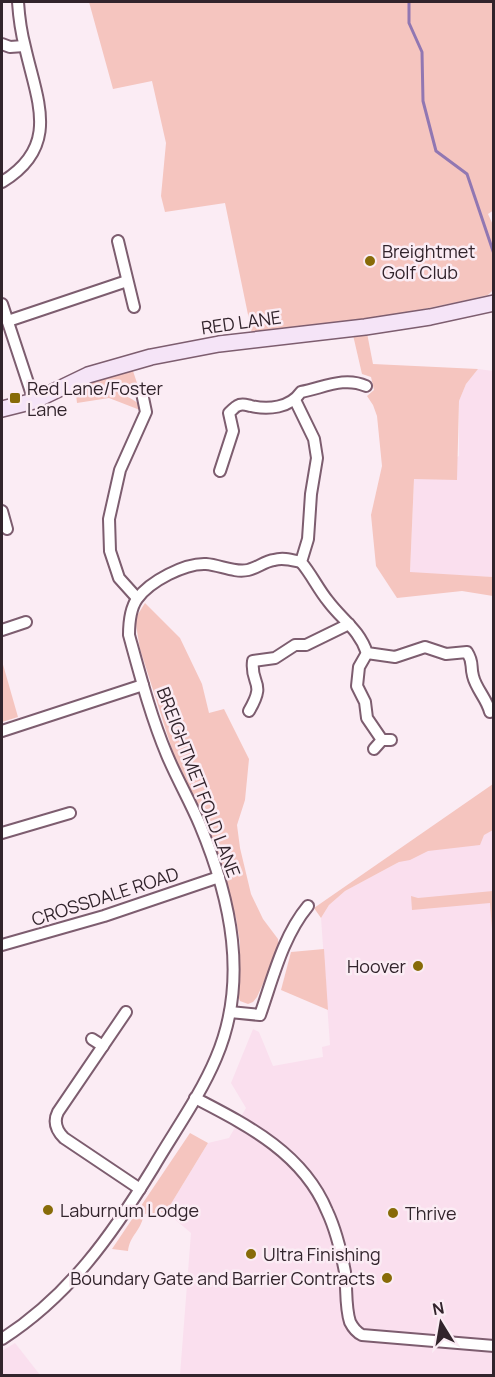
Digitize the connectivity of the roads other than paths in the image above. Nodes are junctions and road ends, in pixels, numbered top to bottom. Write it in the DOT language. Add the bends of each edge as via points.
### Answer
graph roads {
  1 [pos="18,2"];
  2 [pos="2,44"];
  3 [pos="24,46"];
  4 [pos="2,182"];
  5 [pos="118,241"];
  6 [pos="127,281"];
  7 [pos="494,303"];
  8 [pos="2,304"];
  9 [pos="134,306"];
  10 [pos="8,321"];
  11 [pos="366,386"];
  12 [pos="142,393"];
  13 [pos="33,400"];
  14 [pos="296,400"];
  15 [pos="2,409"];
  16 [pos="220,474"];
  17 [pos="302,562"];
  18 [pos="137,598"];
  19 [pos="26,622"];
  20 [pos="349,624"];
  21 [pos="2,630"];
  22 [pos="367,653"];
  23 [pos="143,685"];
  24 [pos="249,713"];
  25 [pos="488,714"];
  26 [pos="2,731"];
  27 [pos="382,743"];
  28 [pos="70,813"];
  29 [pos="2,833"];
  30 [pos="219,877"];
  31 [pos="308,906"];
  32 [pos="2,945"];
  33 [pos="126,1012"];
  34 [pos="230,1012"];
  35 [pos="92,1039"];
  36 [pos="103,1046"];
  37 [pos="195,1098"];
  38 [pos="140,1189"];
  39 [pos="2,1339"];
  40 [pos="494,1346"];
  1 -- 3 [label="street"];
  2 -- 3 [label="street"];
  3 -- 4 [label="street" via="40,108 40,127 28,160"];
  5 -- 6 [label="street"];
  6 -- 9 [label="street"];
  6 -- 10 [label="street"];
  7 -- 13 [label="street, RED LANE" via="371,327 219,344 151,357 88,375"];
  8 -- 10 [label="street"];
  10 -- 13 [label="street"];
  11 -- 14 [label="street" via="356,381 337,382 300,392"];
  12 -- 18 [label="street" via="146,412 120,470 109,519 110,551 119,578"];
  13 -- 15 [label="street, RED LANE"];
  14 -- 16 [label="street" via="280,406 236,406 229,413 233,431"];
  14 -- 17 [label="street" via="318,458"];
  17 -- 18 [label="street" via="273,560 247,570 189,565"];
  17 -- 20 [label="street" via="327,601"];
  18 -- 23 [label="street, BREIGHTMET FOLD LANE" via="129,617 129,635"];
  19 -- 21 [label="street"];
  20 -- 22 [label="street" via="362,638"];
  20 -- 24 [label="street" via="306,645 295,645 275,658 248,660 259,686"];
  22 -- 25 [label="street" via="395,657 425,647 446,654 467,652"];
  22 -- 27 [label="street" via="359,667 357,686"];
  23 -- 26 [label="street"];
  23 -- 30 [label="street, BREIGHTMET FOLD LANE" via="167,755"];
  28 -- 29 [label="street"];
  30 -- 32 [label="street, CROSSDALE ROAD"];
  30 -- 34 [label="street, BREIGHTMET FOLD LANE" via="234,948"];
  31 -- 34 [label="street" via="289,937 260,1015"];
  33 -- 36 [label="street"];
  34 -- 37 [label="street, BREIGHTMET FOLD LANE" via="216,1057"];
  35 -- 36 [label="street"];
  36 -- 38 [label="street" via="58,1112 56,1128 64,1138"];
  37 -- 38 [label="street, BREIGHTMET FOLD LANE"];
  37 -- 40 [label="street" via="269,1140 311,1182 327,1209 338,1241 348,1313 357,1332"];
  38 -- 39 [label="street, BREIGHTMET FOLD LANE" via="76,1278 45,1308"];
}
